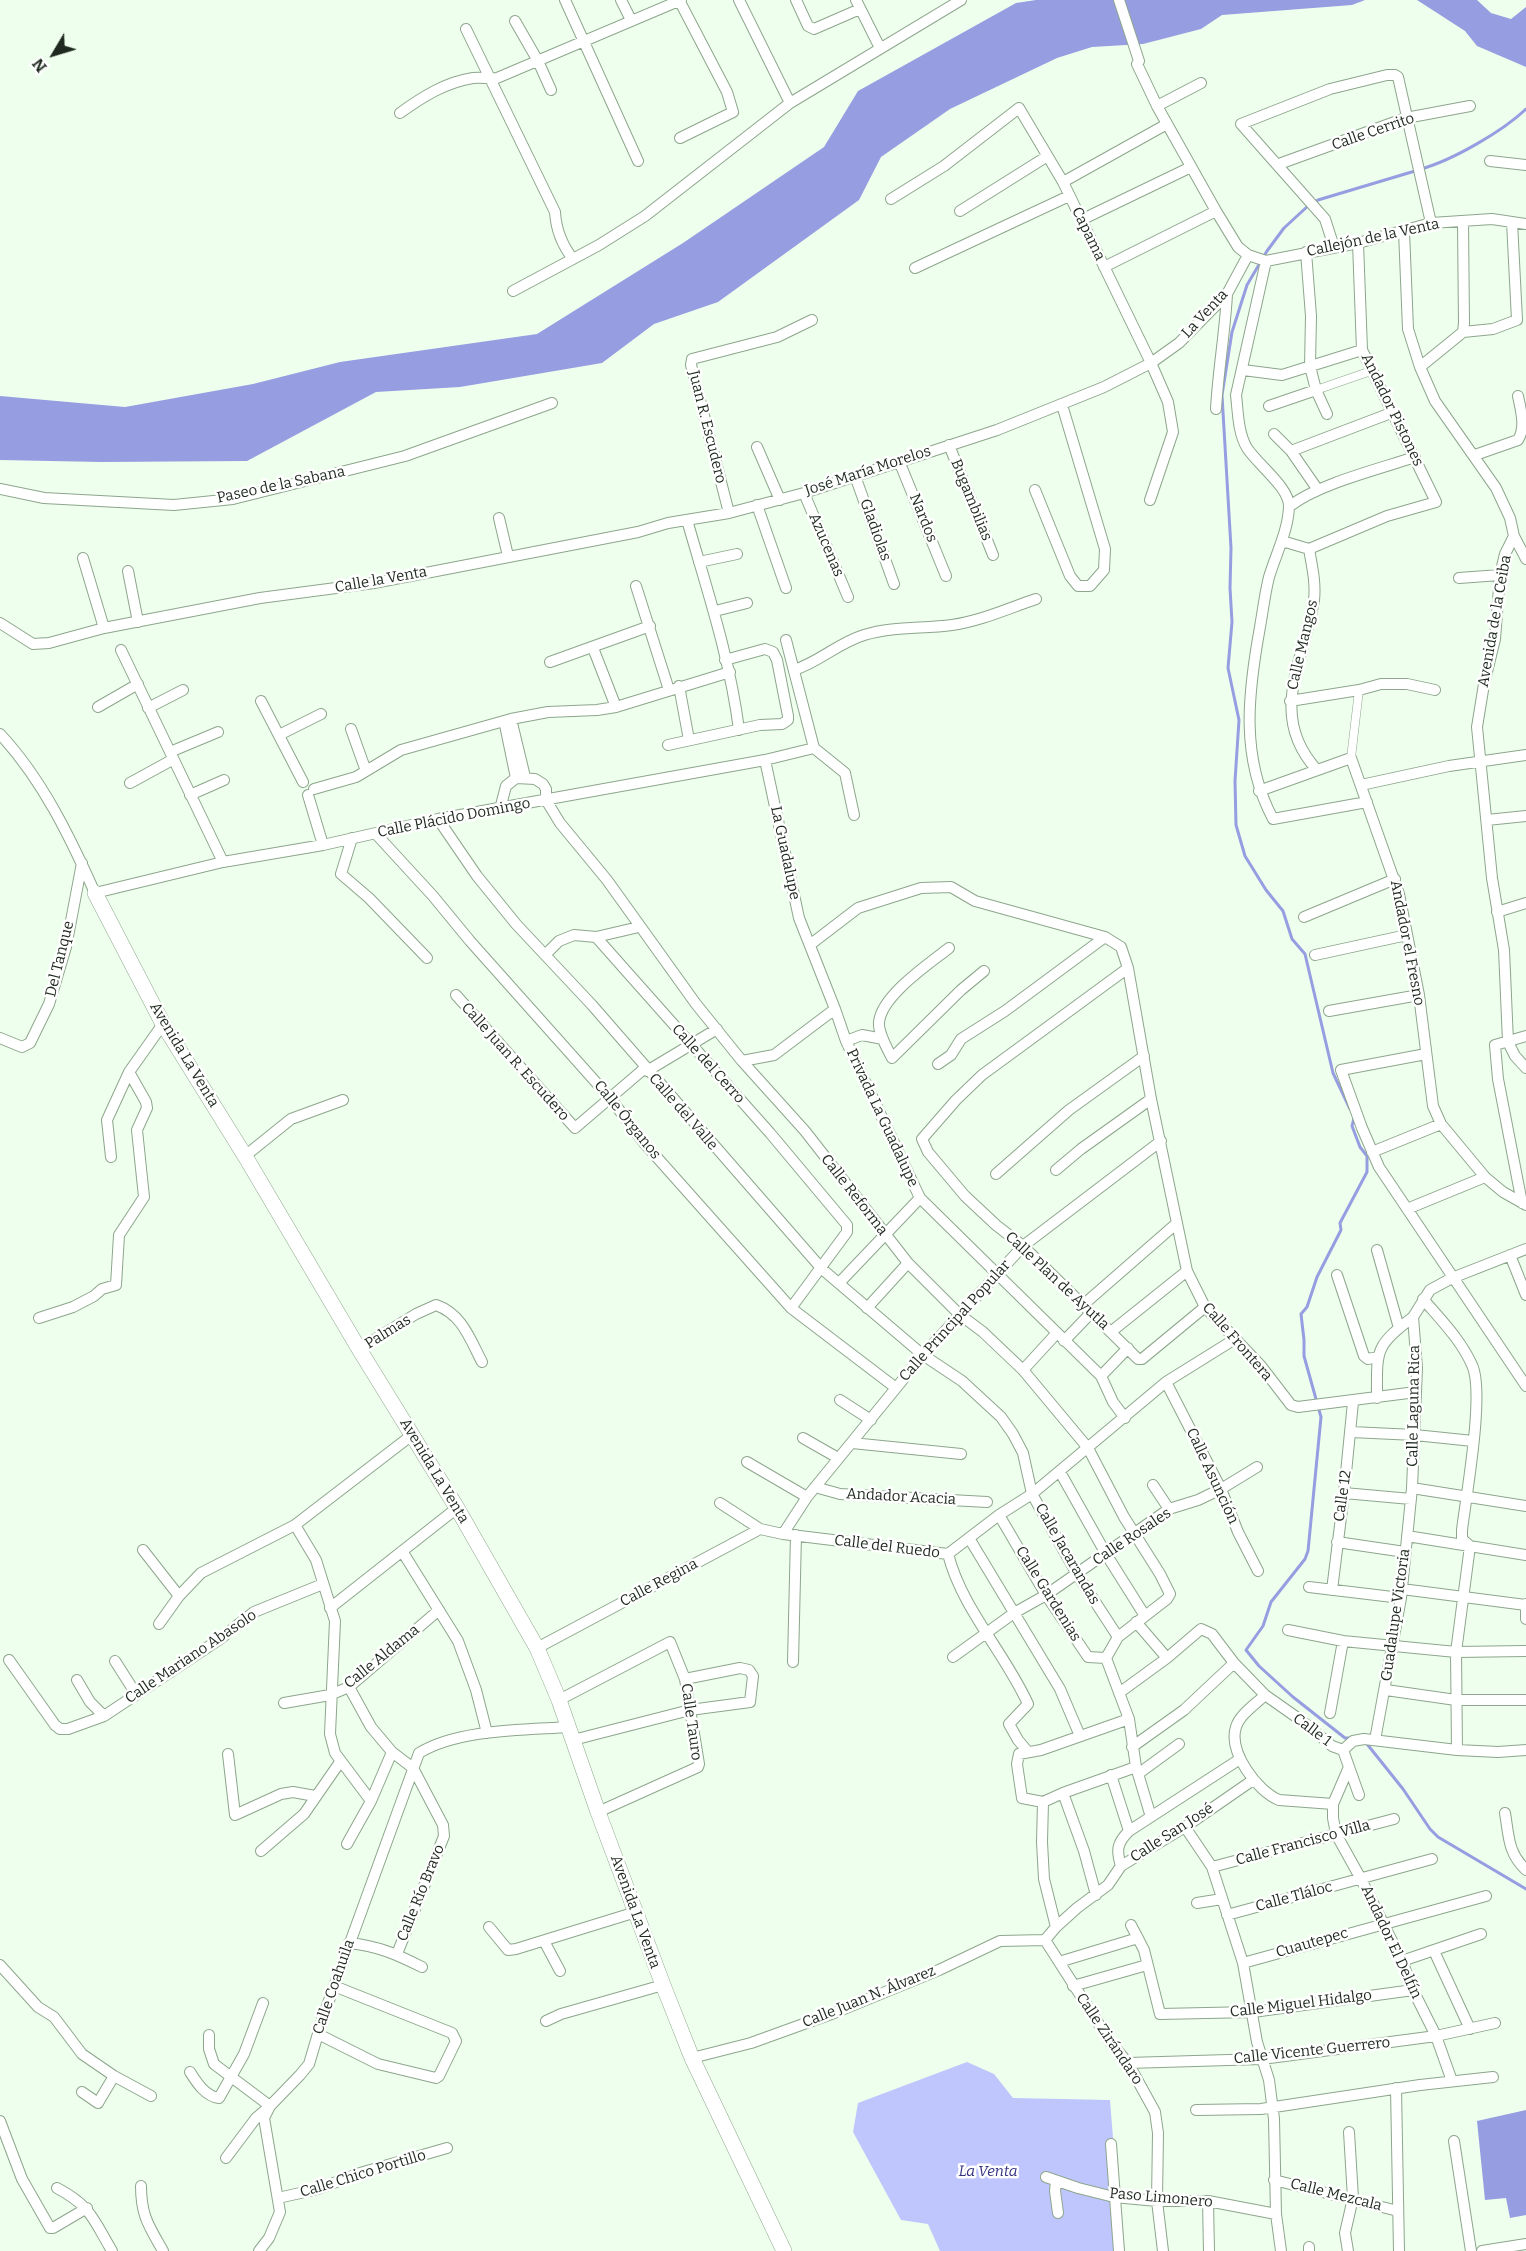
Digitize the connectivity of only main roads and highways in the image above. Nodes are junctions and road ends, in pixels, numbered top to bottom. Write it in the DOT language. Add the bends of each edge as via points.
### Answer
graph roads {
  1 [pos="95,893"];
  2 [pos="784,2251"];
  1 -- 2 [label="main road, Avenida La Venta" via="163,1024 457,1508 537,1648 692,2058"];
}
